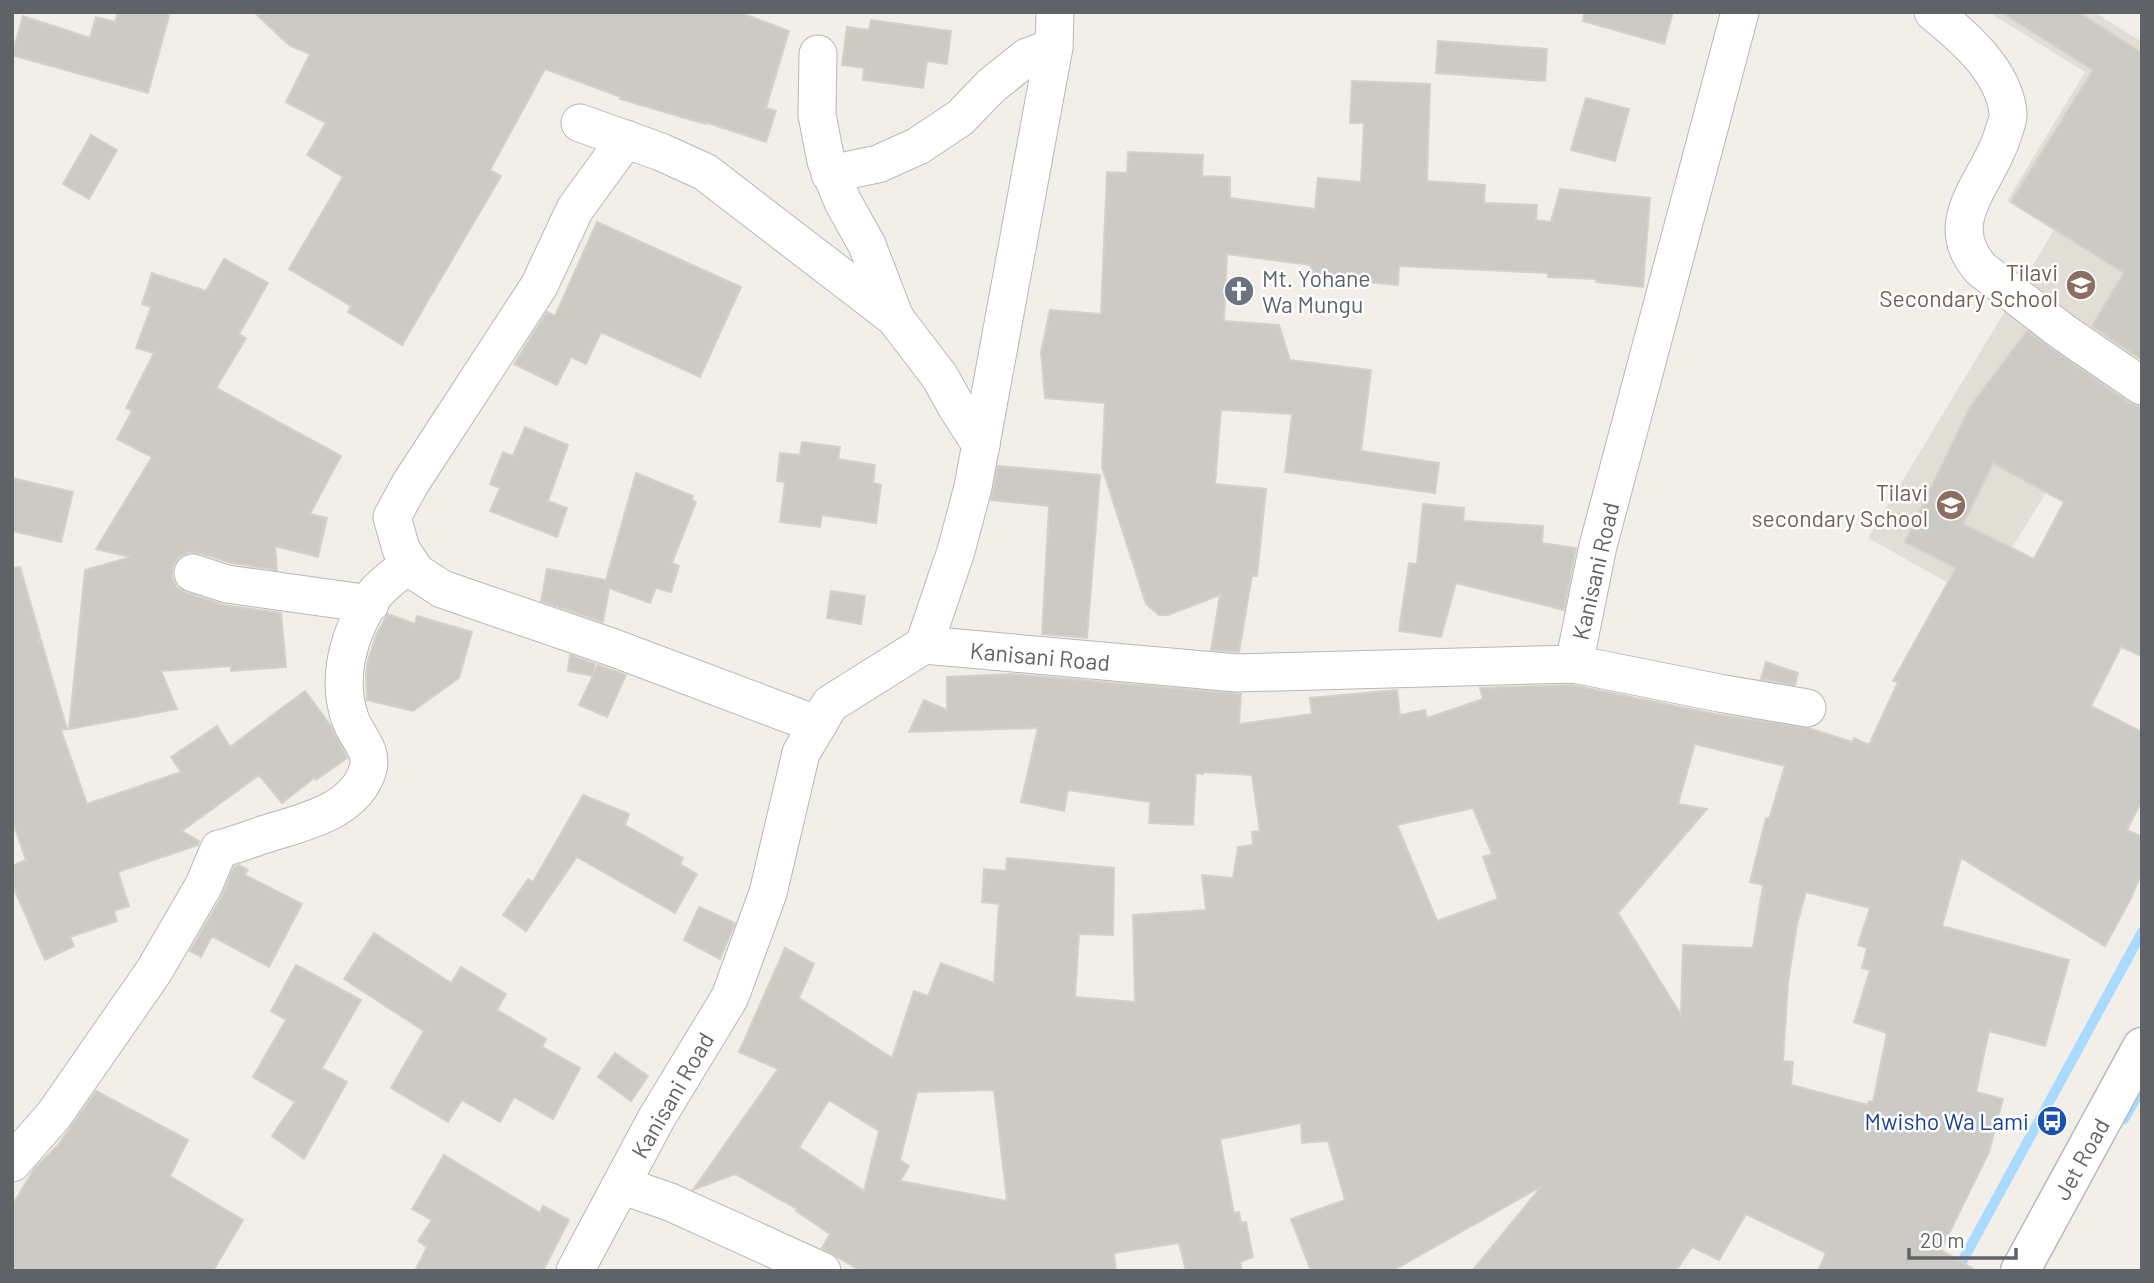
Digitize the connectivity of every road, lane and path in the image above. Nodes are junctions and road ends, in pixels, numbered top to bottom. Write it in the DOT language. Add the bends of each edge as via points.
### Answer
graph roads {
  1 [pos="1740,12"];
  2 [pos="1933,12"];
  3 [pos="1968,28"];
  4 [pos="1055,30"];
  5 [pos="818,54"];
  6 [pos="580,123"];
  7 [pos="626,139"];
  8 [pos="830,174"];
  9 [pos="895,318"];
  10 [pos="2142,386"];
  11 [pos="981,445"];
  12 [pos="410,563"];
  13 [pos="193,573"];
  14 [pos="370,604"];
  15 [pos="924,645"];
  16 [pos="1574,664"];
  17 [pos="1807,708"];
  18 [pos="818,725"];
  19 [pos="2142,1047"];
  20 [pos="12,1163"];
  21 [pos="621,1185"];
  22 [pos="575,1271"];
  23 [pos="822,1271"];
  24 [pos="2020,1271"];
  1 -- 16 [label="street, Kanisani Road" via="1598,546"];
  2 -- 3 [label="street"];
  3 -- 10 [label="street" via="2001,89 2009,115 1962,229 1969,252 1982,269"];
  4 -- 8 [label="street" via="960,118 918,146 878,164"];
  4 -- 11 [label="street"];
  5 -- 8 [label="street" via="817,116"];
  6 -- 7 [label="street"];
  7 -- 9 [label="street" via="705,172"];
  7 -- 12 [label="street" via="575,209 538,286 392,517"];
  8 -- 9 [label="street" via="867,245"];
  9 -- 11 [label="street" via="940,377"];
  11 -- 15 [label="street" via="956,551"];
  12 -- 14 [label="street"];
  12 -- 18 [label="street" via="442,589"];
  13 -- 14 [label="street" via="227,584"];
  14 -- 20 [label="street" via="347,654 343,680 344,702 367,753 368,768 359,787 326,814 219,849 204,885 154,971 54,1115"];
  15 -- 16 [label="street, Kanisani Road" via="1237,673"];
  15 -- 18 [label="street, Kanisani Road" via="830,704"];
  16 -- 17 [label="street"];
  18 -- 21 [label="street, Kanisani Road" via="801,753 768,893 730,997"];
  19 -- 24 [label="main road, Jet Road"];
  21 -- 22 [label="street, Kanisani Road"];
  21 -- 23 [label="street" via="670,1202"];
}
